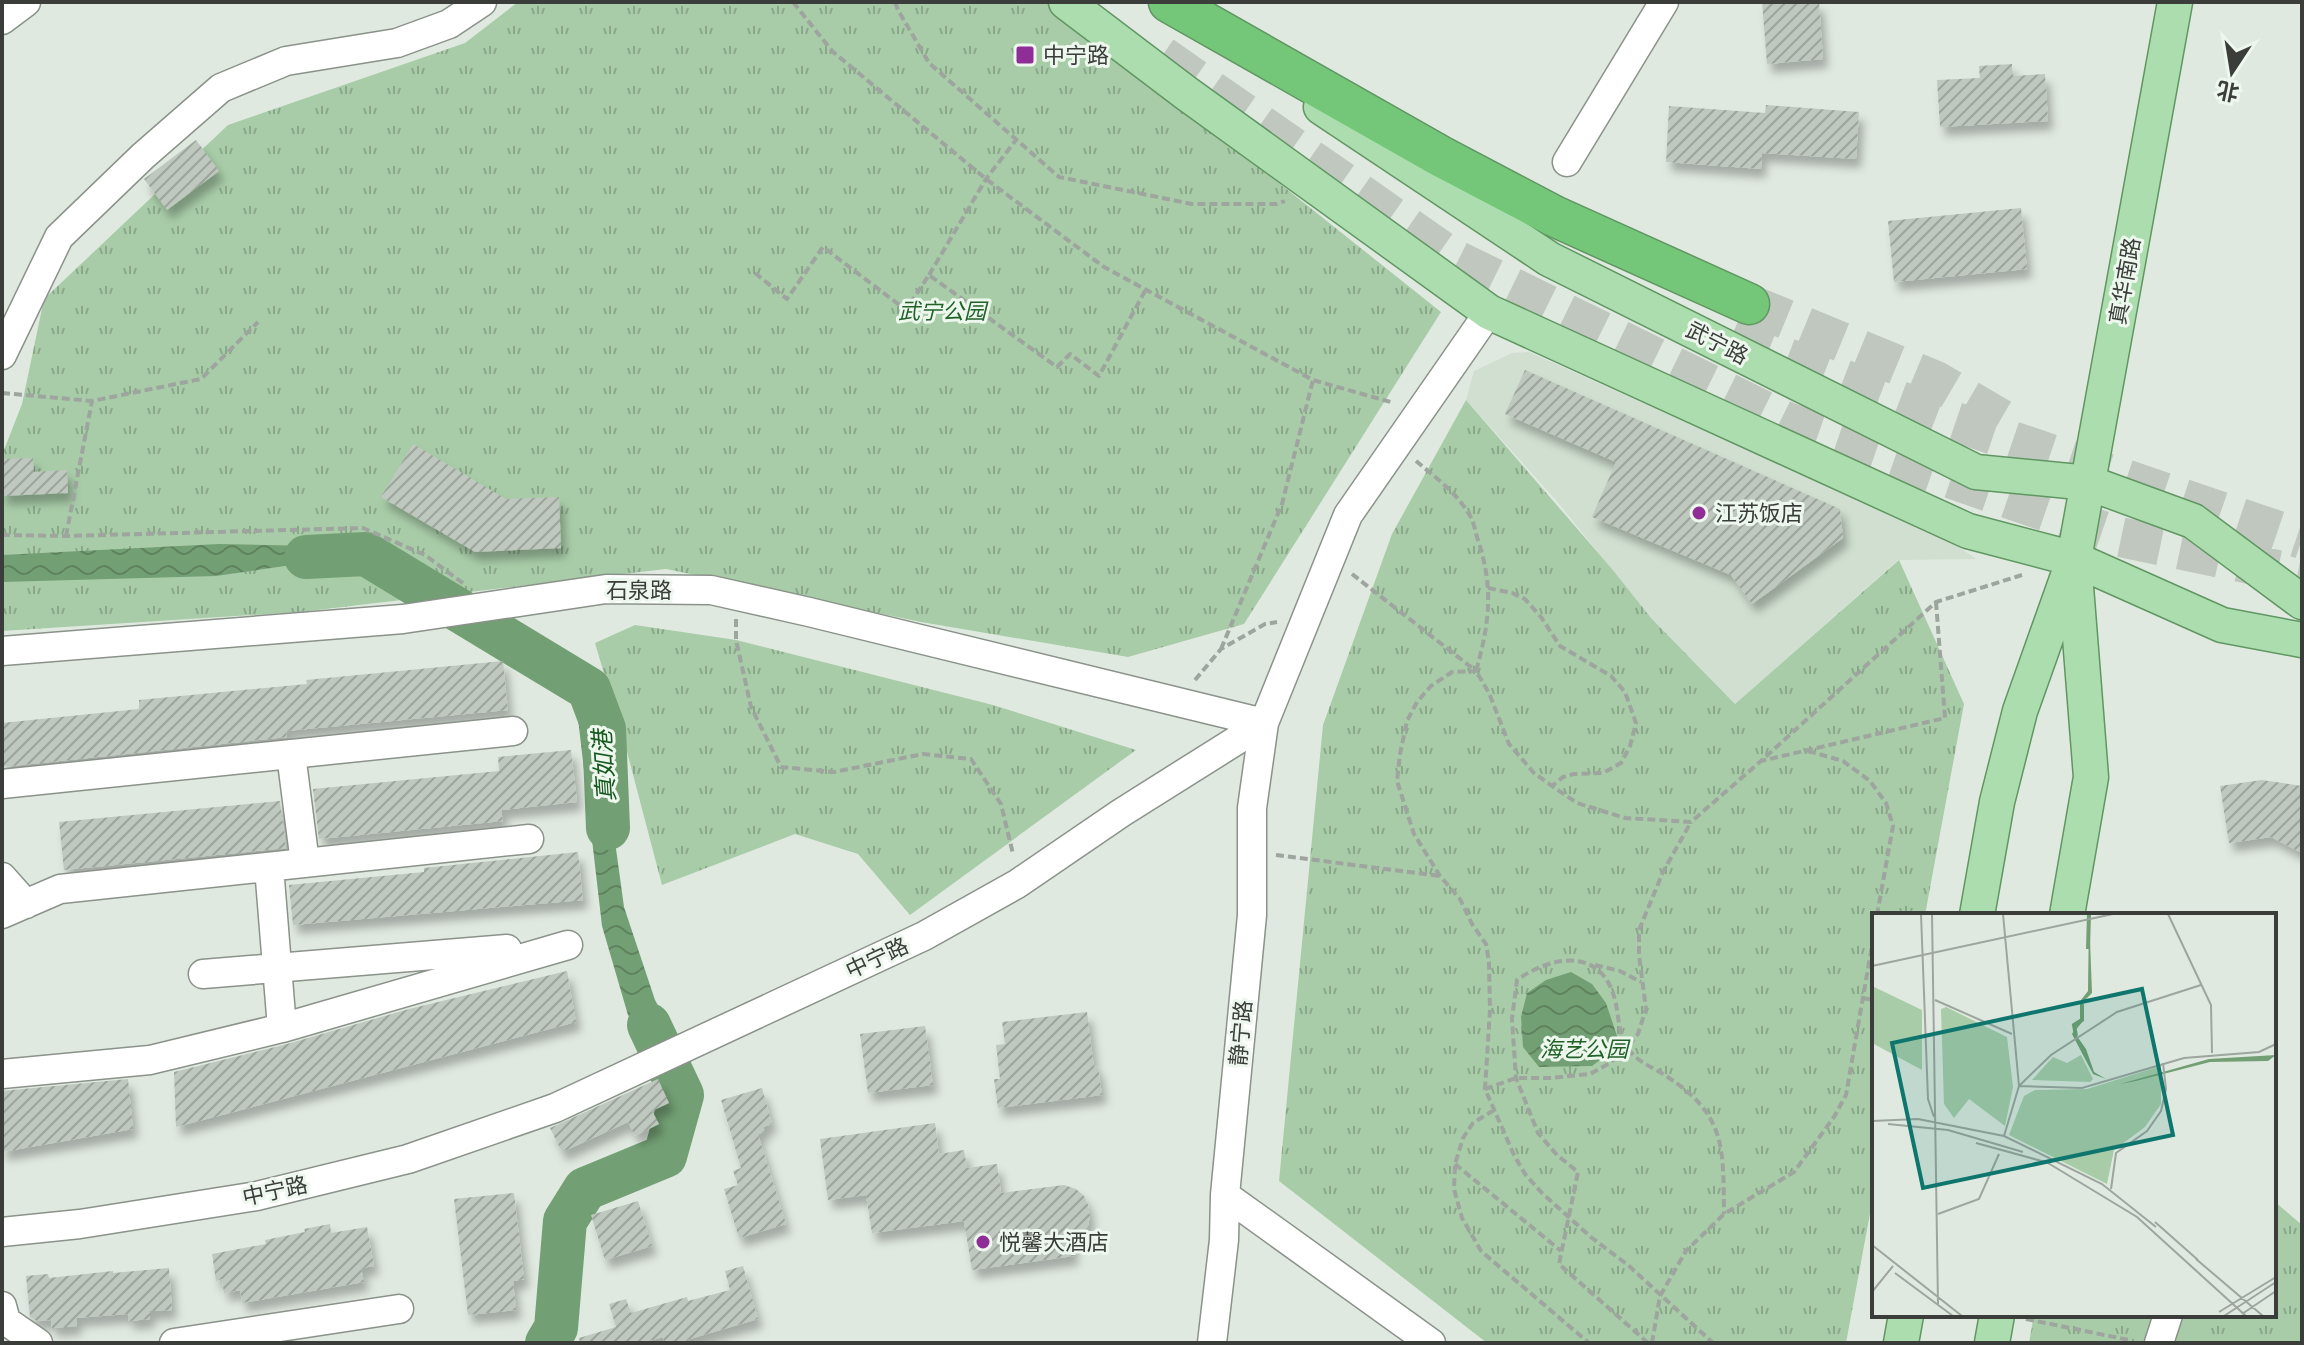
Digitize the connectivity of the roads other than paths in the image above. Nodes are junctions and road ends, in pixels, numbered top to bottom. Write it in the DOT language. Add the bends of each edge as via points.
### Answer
graph roads {
  1 [pos="26,2"];
  2 [pos="482,2"];
  3 [pos="1066,2"];
  4 [pos="1166,2"];
  5 [pos="1664,2"];
  6 [pos="2175,2"];
  7 [pos="2,20"];
  8 [pos="1567,162"];
  9 [pos="1749,304"];
  10 [pos="1489,312"];
  11 [pos="2,355"];
  12 [pos="2089,483"];
  13 [pos="2074,559"];
  14 [pos="2302,602"];
  15 [pos="2302,640"];
  16 [pos="2,651"];
  17 [pos="1264,723"];
  18 [pos="513,731"];
  19 [pos="291,754"];
  20 [pos="2,784"];
  21 [pos="529,839"];
  22 [pos="305,863"];
  23 [pos="269,867"];
  24 [pos="2,877"];
  25 [pos="14,909"];
  26 [pos="1977,913"];
  27 [pos="2067,913"];
  28 [pos="277,968"];
  29 [pos="203,974"];
  30 [pos="282,1028"];
  31 [pos="2,1074"];
  32 [pos="1225,1195"];
  33 [pos="2,1232"];
  34 [pos="2,1306"];
  35 [pos="399,1309"];
  36 [pos="1906,1317"];
  37 [pos="2010,1317"];
  38 [pos="2167,1317"];
  39 [pos="220,1340"];
  40 [pos="38,1343"];
  41 [pos="174,1343"];
  42 [pos="1212,1343"];
  43 [pos="1431,1343"];
  44 [pos="1901,1343"];
  45 [pos="1992,1343"];
  46 [pos="2159,1343"];
  1 -- 7 [label="street"];
  2 -- 11 [label="street" via="449,24 397,43 286,61 221,88 59,237"];
  3 -- 10 [label="main road"];
  4 -- 9 [label="highway" via="1554,216"];
  4 -- 12 [label="main road, 武宁路" via="1549,259 1976,472"];
  5 -- 8 [label="street"];
  6 -- 12 [label="main road, 真华南路"];
  10 -- 13 [label="main road" via="1968,531"];
  10 -- 17 [label="street" via="1348,515"];
  12 -- 13 [label="main road, 真华南路"];
  12 -- 14 [label="main road, 武宁路" via="2193,521"];
  13 -- 15 [label="main road" via="2222,625"];
  13 -- 26 [label="main road, 真华南路" via="2020,711"];
  13 -- 27 [label="main road, 真华南路" via="2091,777"];
  16 -- 17 [label="street, 石泉路" via="403,619 606,589 711,590"];
  17 -- 32 [label="street, 静宁路" via="1252,808 1252,915"];
  17 -- 33 [label="street, 中宁路" via="1017,884 924,936 555,1108 408,1159 257,1196"];
  18 -- 19 [label="street"];
  19 -- 20 [label="street"];
  19 -- 22 [label="street"];
  21 -- 22 [label="street"];
  22 -- 23 [label="street"];
  23 -- 25 [label="street" via="60,889"];
  23 -- 28 [label="street"];
  24 -- 25 [label="street"];
  28 -- 29 [label="street"];
  28 -- 30 [label="street"];
  28 -- 30 [label="street" via="568,945"];
  30 -- 31 [label="street" via="150,1060"];
  32 -- 42 [label="street, 静宁路"];
  32 -- 43 [label="street"];
  34 -- 40 [label="street" via="6,1321"];
  35 -- 39 [label="street"];
  36 -- 44 [label="main road"];
  37 -- 45 [label="main road"];
  38 -- 46 [label="street"];
  39 -- 41 [label="street"];
}
